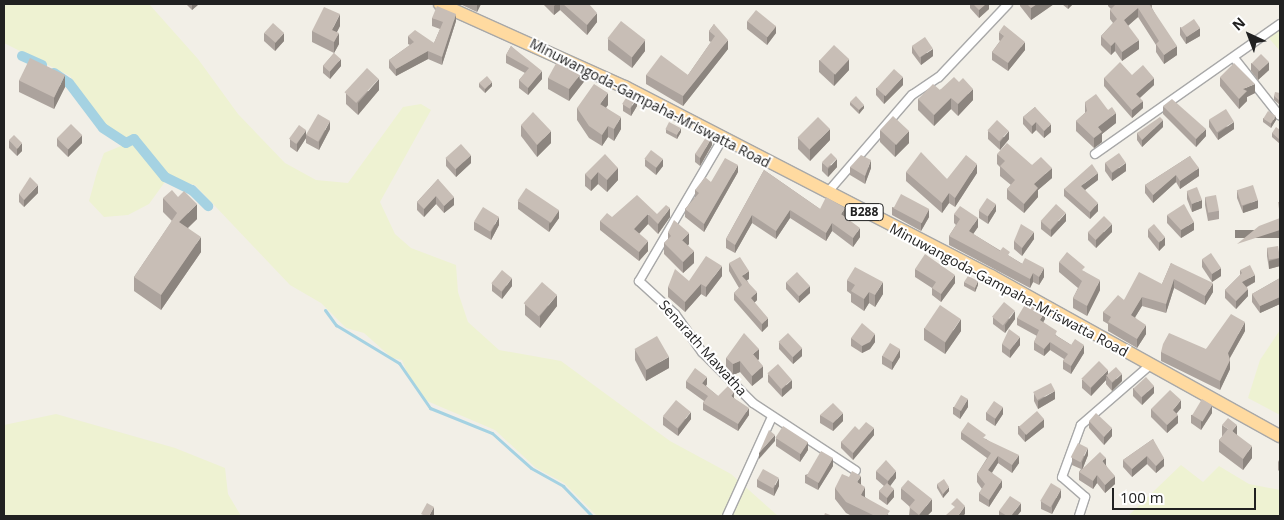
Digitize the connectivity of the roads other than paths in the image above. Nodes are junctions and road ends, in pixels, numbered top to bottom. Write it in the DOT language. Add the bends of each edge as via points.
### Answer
graph roads {
  1 [pos="440,4"];
  2 [pos="1003,5"];
  3 [pos="1280,24"];
  4 [pos="1234,58"];
  5 [pos="1279,115"];
  6 [pos="723,138"];
  7 [pos="1095,154"];
  8 [pos="827,193"];
  9 [pos="1149,366"];
  10 [pos="772,416"];
  11 [pos="1280,436"];
  12 [pos="856,471"];
  13 [pos="727,516"];
  14 [pos="1079,516"];
  1 -- 6 [label="main road, Minuwangoda-Gampaha-Mriswatta Road / B288" via="626,87"];
  2 -- 8 [label="street" via="939,76 912,96"];
  3 -- 4 [label="street"];
  4 -- 5 [label="street"];
  4 -- 7 [label="street"];
  6 -- 8 [label="main road, Minuwangoda-Gampaha-Mriswatta Road / B288"];
  6 -- 10 [label="street, Senarath Mawatha" via="639,281 675,314 702,352"];
  8 -- 9 [label="main road, Minuwangoda-Gampaha-Mriswatta Road / B288" via="991,276"];
  9 -- 11 [label="main road, Minuwangoda-Gampaha-Mriswatta Road / B288"];
  9 -- 14 [label="street" via="1081,426 1062,477 1085,497"];
  10 -- 12 [label="street, Senarath Mawatha"];
  10 -- 13 [label="street"];
}
